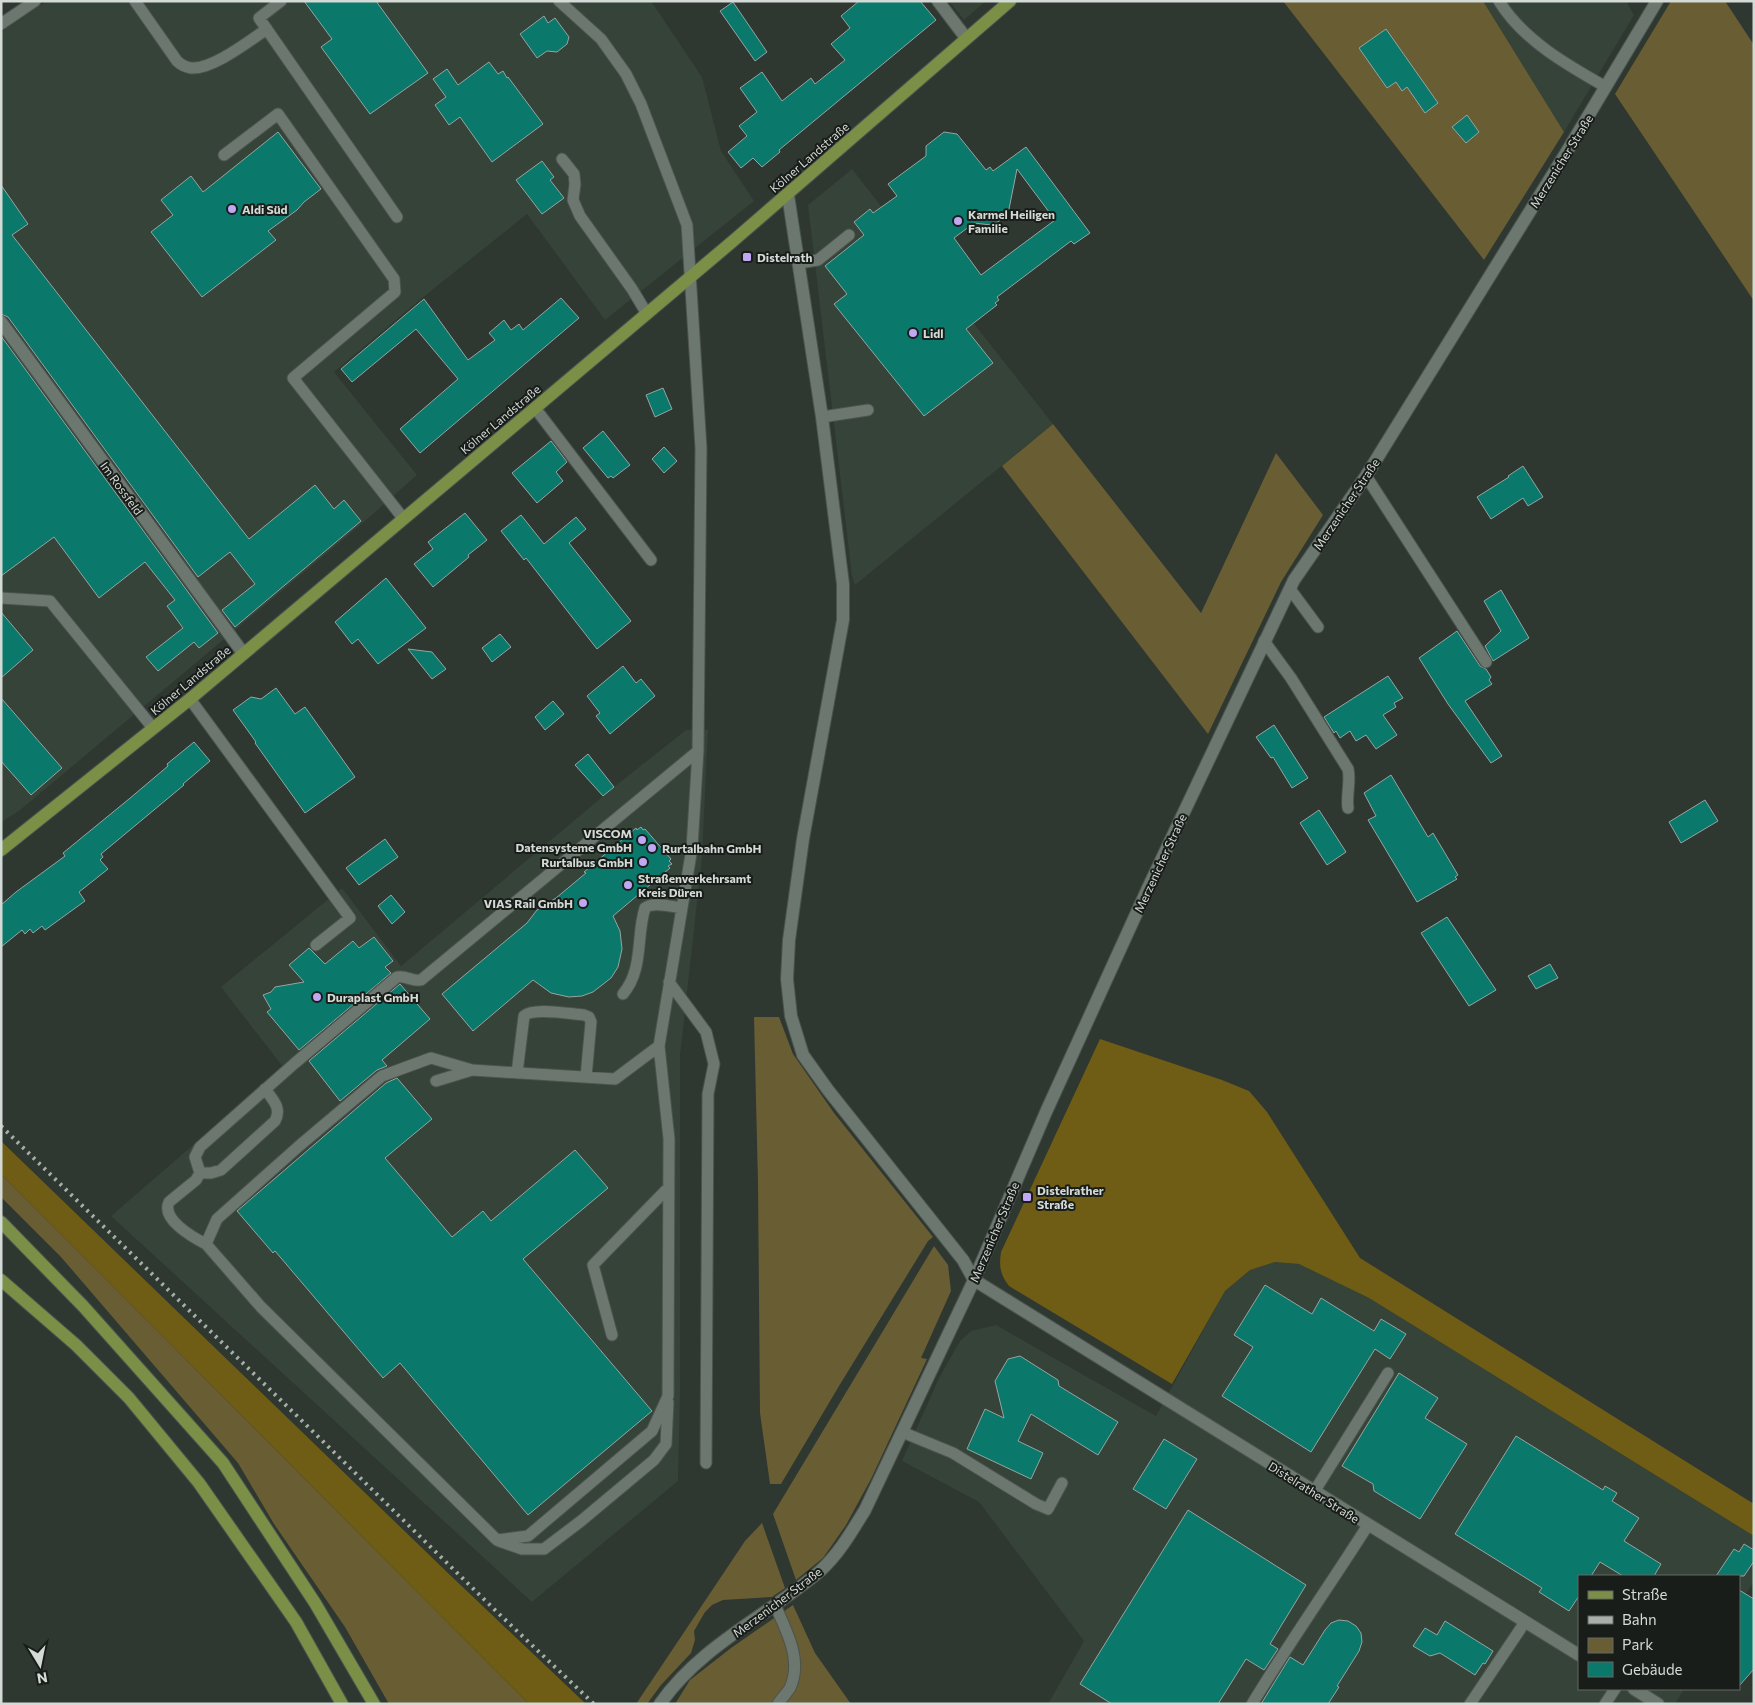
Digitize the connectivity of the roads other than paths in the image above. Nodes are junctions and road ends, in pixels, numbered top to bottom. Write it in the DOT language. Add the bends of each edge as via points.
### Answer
graph roads {
  1 [pos="35,1"];
  2 [pos="135,1"];
  3 [pos="280,1"];
  4 [pos="559,1"];
  5 [pos="938,1"];
  6 [pos="1010,1"];
  7 [pos="1499,1"];
  8 [pos="1657,1"];
  9 [pos="1,24"];
  10 [pos="267,29"];
  11 [pos="966,38"];
  12 [pos="1606,87"];
  13 [pos="224,156"];
  14 [pos="562,159"];
  15 [pos="788,194"];
  16 [pos="397,217"];
  17 [pos="849,235"];
  18 [pos="798,263"];
  19 [pos="691,277"];
  20 [pos="647,314"];
  21 [pos="1,322"];
  22 [pos="535,408"];
  23 [pos="868,410"];
  24 [pos="822,417"];
  25 [pos="1366,476"];
  26 [pos="403,518"];
  27 [pos="651,560"];
  28 [pos="1290,589"];
  29 [pos="1,598"];
  30 [pos="1318,627"];
  31 [pos="1264,641"];
  32 [pos="244,653"];
  33 [pos="1486,662"];
  34 [pos="190,699"];
  35 [pos="153,728"];
  36 [pos="698,751"];
  37 [pos="1348,808"];
  38 [pos="1,850"];
  39 [pos="682,908"];
  40 [pos="316,946"];
  41 [pos="669,982"];
  42 [pos="624,994"];
  43 [pos="660,1046"];
  44 [pos="472,1070"];
  45 [pos="517,1073"];
  46 [pos="586,1077"];
  47 [pos="436,1081"];
  48 [pos="265,1089"];
  49 [pos="200,1173"];
  50 [pos="669,1187"];
  51 [pos="1,1222"];
  52 [pos="206,1244"];
  53 [pos="1,1280"];
  54 [pos="974,1280"];
  55 [pos="612,1335"];
  56 [pos="1388,1373"];
  57 [pos="668,1396"];
  58 [pos="902,1432"];
  59 [pos="706,1463"];
  60 [pos="1062,1483"];
  61 [pos="1314,1492"];
  62 [pos="1368,1525"];
  63 [pos="496,1540"];
  64 [pos="775,1605"];
  65 [pos="1525,1622"];
  66 [pos="1578,1654"];
  67 [pos="1614,1690"];
  68 [pos="1636,1690"];
  69 [pos="342,1704"];
  70 [pos="374,1704"];
  71 [pos="660,1704"];
  72 [pos="778,1704"];
  73 [pos="1252,1704"];
  74 [pos="1470,1704"];
  75 [pos="1605,1704"];
  76 [pos="1658,1704"];
  1 -- 9 [label="lane"];
  2 -- 10 [label="lane" via="177,62 193,68 213,63"];
  3 -- 10 [label="lane" via="259,18"];
  4 -- 19 [label="lane" via="601,39 626,74 641,104 687,225"];
  5 -- 11 [label="street"];
  6 -- 11 [label="main road, Kölner Landstraße"];
  7 -- 12 [label="lane" via="1508,16 1540,44"];
  8 -- 12 [label="street, Merzenicher Straße"];
  10 -- 16 [label="lane"];
  11 -- 15 [label="main road, Kölner Landstraße"];
  12 -- 25 [label="street, Merzenicher Straße"];
  13 -- 26 [label="lane" via="278,114 394,279 395,292 293,378"];
  14 -- 20 [label="lane" via="574,174 573,200 580,216"];
  15 -- 18 [label="street"];
  15 -- 19 [label="main road, Kölner Landstraße"];
  17 -- 18 [label="lane" via="818,260"];
  18 -- 24 [label="street"];
  19 -- 20 [label="main road, Kölner Landstraße"];
  19 -- 36 [label="lane" via="701,448"];
  20 -- 22 [label="main road, Kölner Landstraße"];
  21 -- 32 [label="street, Im Rossfeld"];
  22 -- 26 [label="main road, Kölner Landstraße"];
  22 -- 27 [label="lane"];
  23 -- 24 [label="lane"];
  24 -- 54 [label="street" via="843,584 843,620 788,940 787,979 791,1016 803,1055 940,1230"];
  25 -- 28 [label="street, Merzenicher Straße"];
  25 -- 33 [label="lane"];
  26 -- 32 [label="main road, Kölner Landstraße"];
  28 -- 30 [label="lane"];
  28 -- 31 [label="street, Merzenicher Straße"];
  29 -- 35 [label="lane" via="50,601"];
  31 -- 37 [label="lane" via="1348,769"];
  31 -- 54 [label="street, Merzenicher Straße" via="1046,1112"];
  32 -- 34 [label="main road, Kölner Landstraße"];
  34 -- 35 [label="main road, Kölner Landstraße"];
  34 -- 40 [label="lane" via="350,918"];
  35 -- 38 [label="main road, Kölner Landstraße"];
  36 -- 39 [label="lane" via="692,848"];
  36 -- 48 [label="lane" via="421,980 397,978"];
  39 -- 41 [label="lane"];
  39 -- 42 [label="lane" via="653,904 645,908 636,969"];
  41 -- 43 [label="lane"];
  41 -- 59 [label="lane" via="706,1032 714,1064 708,1094"];
  43 -- 46 [label="lane" via="615,1079"];
  43 -- 50 [label="lane" via="669,1139"];
  44 -- 45 [label="lane"];
  44 -- 47 [label="lane"];
  44 -- 52 [label="lane" via="431,1058 382,1076 217,1219"];
  45 -- 46 [label="lane"];
  45 -- 46 [label="lane" via="524,1016 538,1012 589,1017"];
  48 -- 49 [label="lane" via="200,1147 195,1157"];
  48 -- 49 [label="lane" via="277,1105 279,1114 276,1120 221,1170"];
  49 -- 52 [label="lane" via="166,1207 180,1229"];
  50 -- 55 [label="lane" via="593,1265"];
  50 -- 57 [label="lane"];
  51 -- 70 [label="main road" via="83,1306 223,1463 315,1603"];
  52 -- 63 [label="lane" via="261,1307"];
  53 -- 69 [label="main road" via="76,1345 129,1398 199,1483 296,1622"];
  54 -- 58 [label="street, Merzenicher Straße"];
  54 -- 61 [label="street, Distelrather Straße"];
  56 -- 61 [label="lane"];
  57 -- 63 [label="lane" via="652,1431 536,1530 528,1536"];
  57 -- 63 [label="lane" via="666,1444 654,1460 544,1549 522,1549"];
  58 -- 60 [label="lane" via="953,1453 1048,1509"];
  58 -- 64 [label="street, Merzenicher Straße" via="866,1510 843,1545 821,1570"];
  61 -- 62 [label="street, Distelrather Straße"];
  62 -- 65 [label="street, Distelrather Straße"];
  62 -- 73 [label="lane"];
  64 -- 71 [label="street, Merzenicher Straße" via="687,1670"];
  64 -- 72 [label="lane" via="790,1640 795,1666 790,1688"];
  65 -- 66 [label="street, Distelrather Straße"];
  65 -- 74 [label="lane"];
  67 -- 75 [label="lane"];
  68 -- 76 [label="street"];
}
